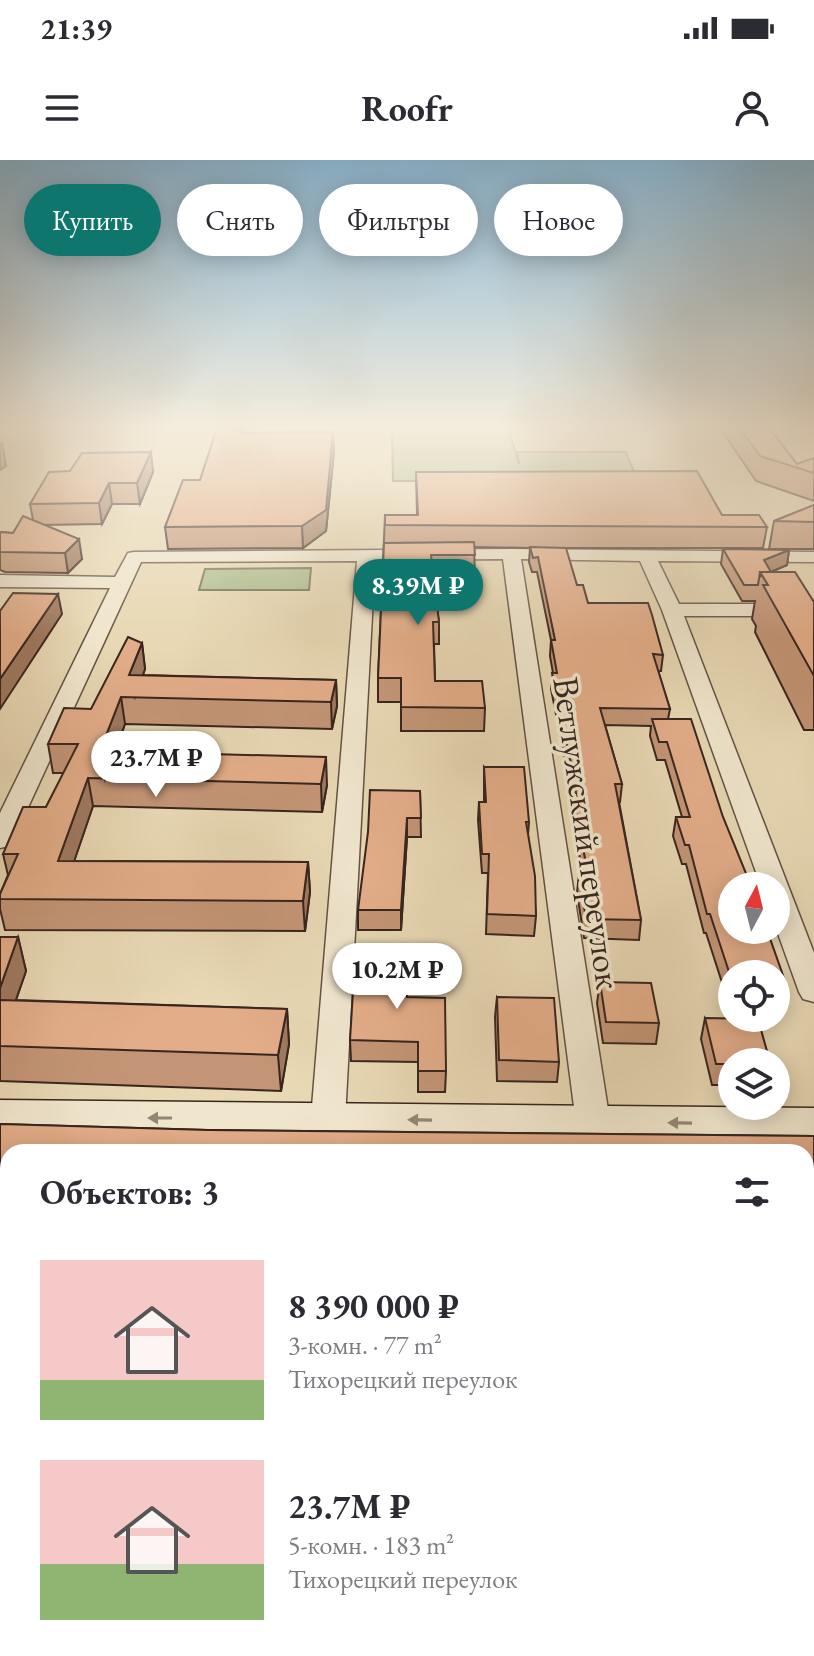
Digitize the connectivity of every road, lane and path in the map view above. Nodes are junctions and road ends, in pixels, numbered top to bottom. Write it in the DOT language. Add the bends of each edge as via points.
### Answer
graph roads {
  1 [pos="366,554"];
  2 [pos="511,554"];
  3 [pos="647,557"];
  4 [pos="814,557"];
  5 [pos="0,581"];
  6 [pos="122,583"];
  7 [pos="672,610"];
  8 [pos="814,610"];
  9 [pos="0,840"];
  10 [pos="769,872"];
  11 [pos="790,928"];
  12 [pos="814,992"];
  13 [pos="0,1117"];
  14 [pos="328,1119"];
  15 [pos="593,1122"];
  16 [pos="814,1125"];
  1 -- 2 [label="street"];
  1 -- 6 [label="street" via="134,557"];
  1 -- 14 [label="street"];
  2 -- 3 [label="street"];
  2 -- 15 [label="street, Ветлужский переулок"];
  3 -- 4 [label="street"];
  3 -- 7 [label="street"];
  5 -- 6 [label="street"];
  6 -- 9 [label="street"];
  7 -- 8 [label="street"];
  7 -- 10 [label="street"];
  11 -- 12 [label="street"];
  14 -- 13 [label="main road, one-way"];
  15 -- 14 [label="main road, one-way"];
  16 -- 15 [label="main road, one-way"];
}
